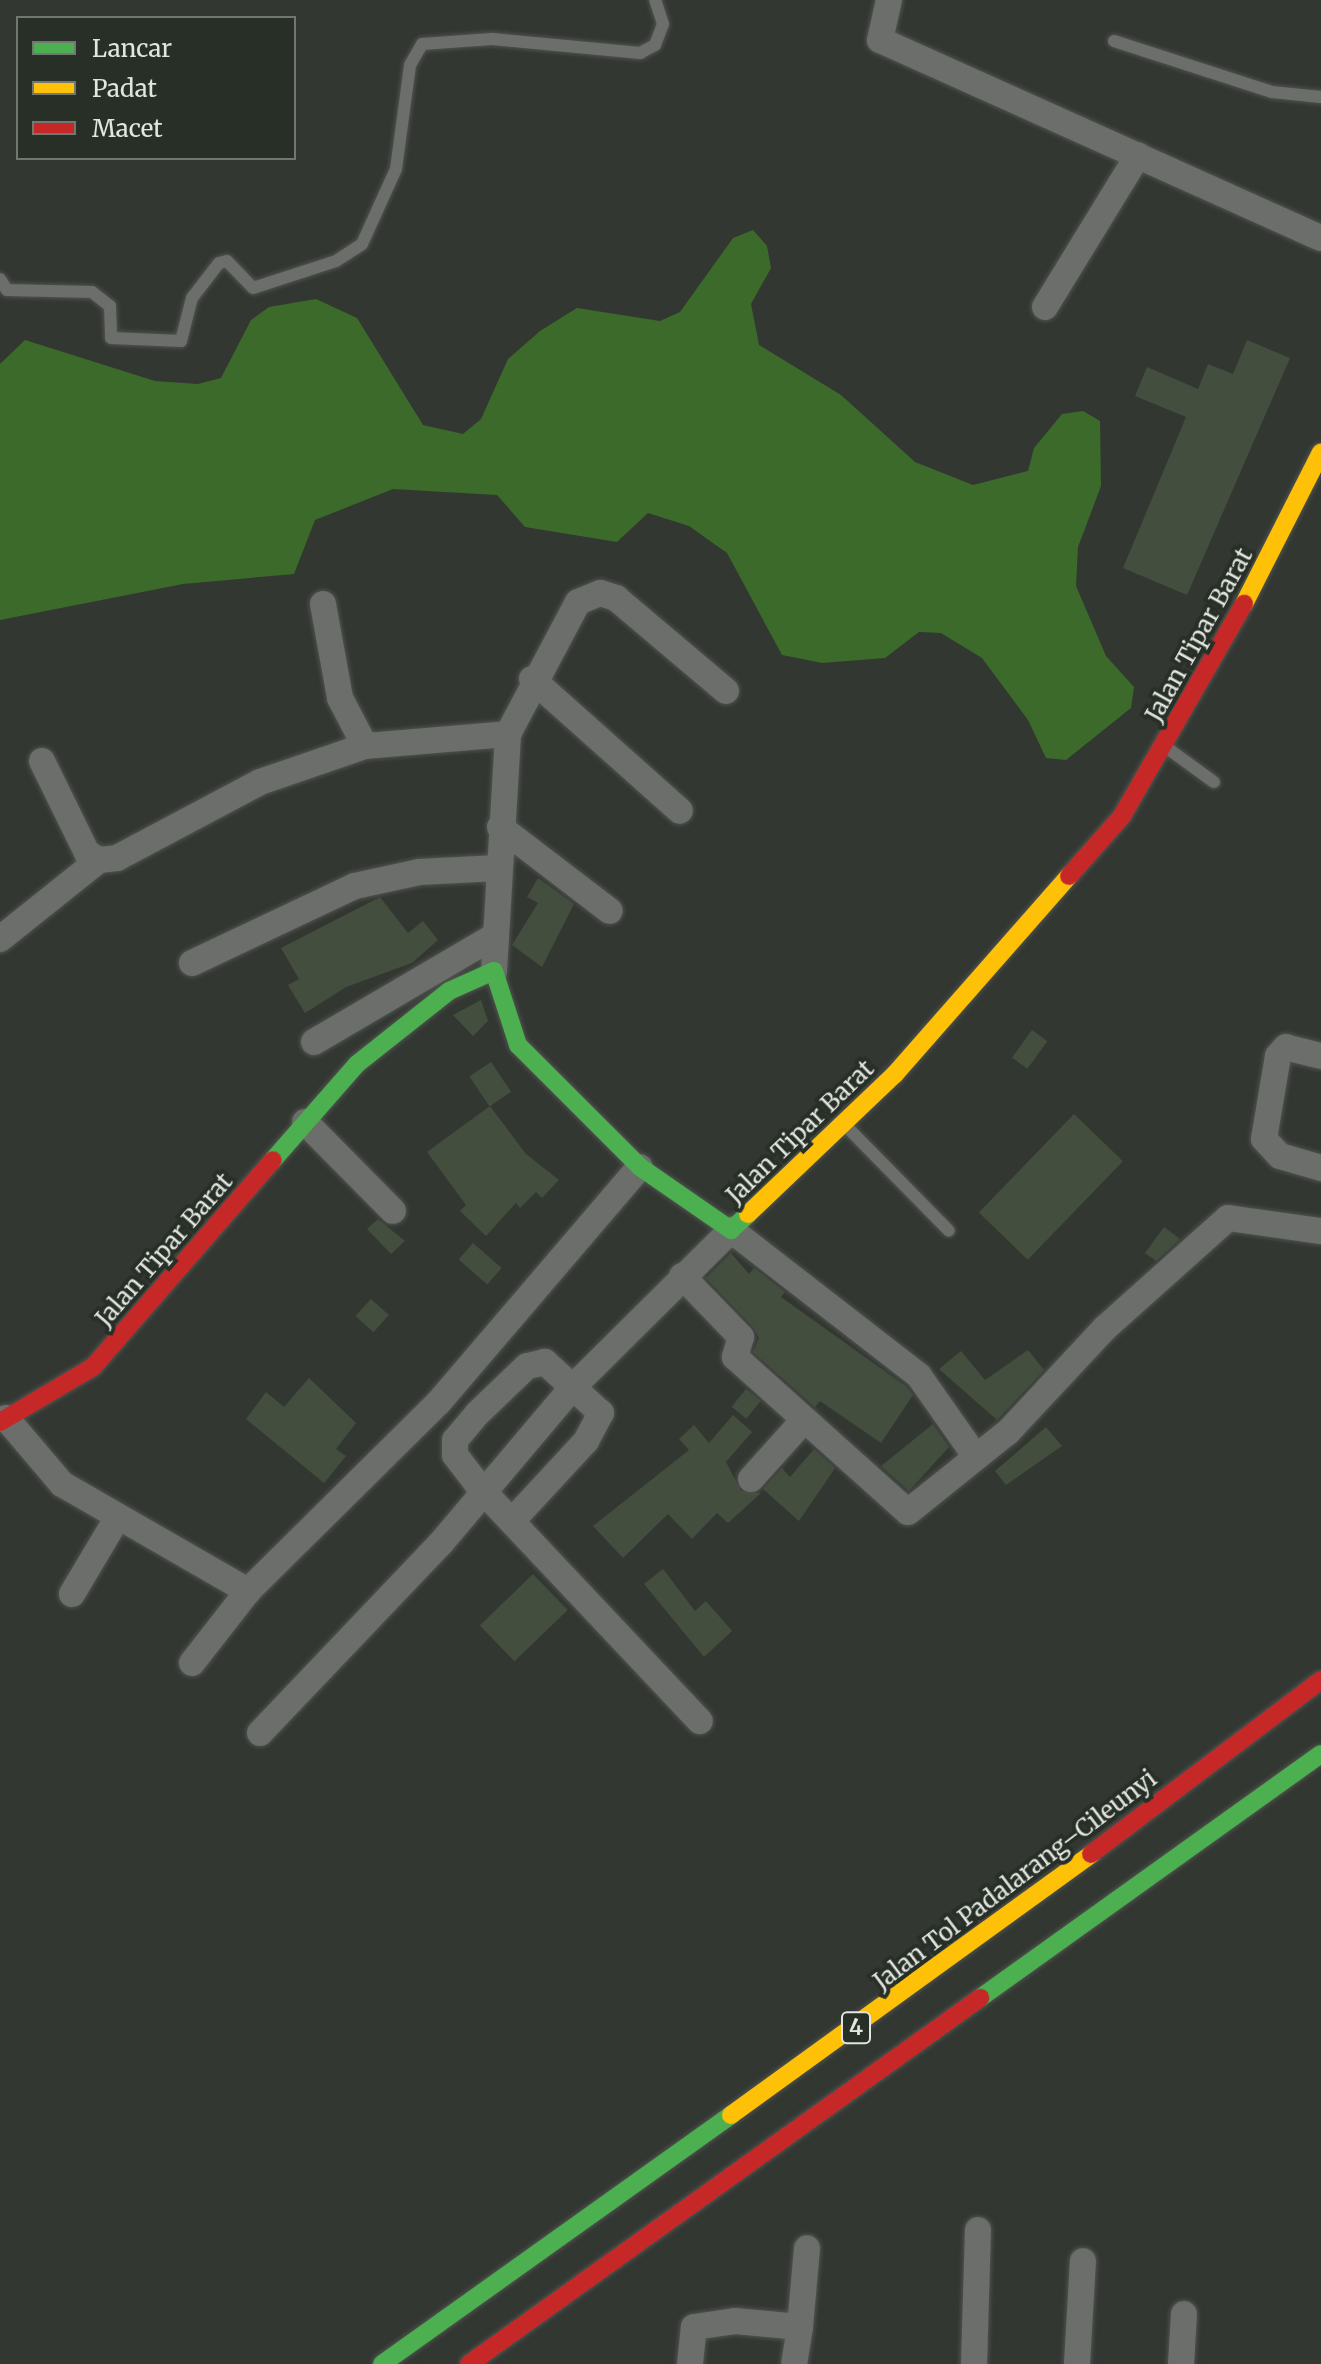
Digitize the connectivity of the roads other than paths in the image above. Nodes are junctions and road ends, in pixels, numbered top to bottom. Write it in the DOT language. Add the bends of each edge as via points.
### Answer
graph roads {
  1 [pos="655,0"];
  2 [pos="889,0"];
  3 [pos="1114,41"];
  4 [pos="1321,97"];
  5 [pos="1138,155"];
  6 [pos="1321,238"];
  7 [pos="0,279"];
  8 [pos="1045,307"];
  9 [pos="1321,452"];
  10 [pos="323,604"];
  11 [pos="532,679"];
  12 [pos="726,691"];
  13 [pos="508,734"];
  14 [pos="365,746"];
  15 [pos="1164,746"];
  16 [pos="42,761"];
  17 [pos="1214,782"];
  18 [pos="680,811"];
  19 [pos="500,827"];
  20 [pos="99,860"];
  21 [pos="498,868"];
  22 [pos="610,911"];
  23 [pos="495,936"];
  24 [pos="0,939"];
  25 [pos="192,963"];
  26 [pos="494,971"];
  27 [pos="314,1042"];
  28 [pos="1321,1056"];
  29 [pos="305,1122"];
  30 [pos="845,1125"];
  31 [pos="640,1167"];
  32 [pos="1321,1168"];
  33 [pos="393,1211"];
  34 [pos="731,1230"];
  35 [pos="949,1231"];
  36 [pos="1321,1231"];
  37 [pos="682,1276"];
  38 [pos="571,1389"];
  39 [pos="3,1420"];
  40 [pos="803,1421"];
  41 [pos="976,1457"];
  42 [pos="751,1479"];
  43 [pos="481,1489"];
  44 [pos="116,1520"];
  45 [pos="512,1521"];
  46 [pos="248,1591"];
  47 [pos="72,1594"];
  48 [pos="192,1663"];
  49 [pos="1321,1680"];
  50 [pos="700,1721"];
  51 [pos="260,1733"];
  52 [pos="1321,1754"];
  53 [pos="978,2230"];
  54 [pos="807,2248"];
  55 [pos="1083,2261"];
  56 [pos="1184,2314"];
  57 [pos="800,2327"];
  58 [pos="382,2364"];
  59 [pos="469,2364"];
  60 [pos="690,2364"];
  61 [pos="794,2364"];
  62 [pos="974,2364"];
  63 [pos="1077,2364"];
  64 [pos="1181,2364"];
  1 -- 7 [label="lane" via="663,24 655,45 640,53 492,39 422,44 410,65 396,169 362,244 336,261 253,288 227,261 219,263 192,298 181,341 111,338 110,306 92,292 7,290"];
  2 -- 5 [label="street" via="880,40"];
  3 -- 4 [label="lane" via="1272,92"];
  5 -- 6 [label="street"];
  5 -- 8 [label="street"];
  9 -- 15 [label="main road, Jalan Tipar Barat"];
  10 -- 14 [label="street" via="340,698"];
  11 -- 12 [label="street" via="578,602 608,594"];
  11 -- 13 [label="street"];
  11 -- 18 [label="street"];
  13 -- 14 [label="street"];
  13 -- 19 [label="street"];
  14 -- 20 [label="street" via="260,782 117,858"];
  15 -- 17 [label="lane"];
  15 -- 30 [label="main road, Jalan Tipar Barat" via="1122,816"];
  16 -- 20 [label="street" via="87,853"];
  19 -- 21 [label="street"];
  19 -- 22 [label="street"];
  20 -- 24 [label="street"];
  21 -- 23 [label="street"];
  21 -- 25 [label="street" via="419,872 355,886"];
  23 -- 26 [label="street"];
  23 -- 27 [label="street"];
  26 -- 29 [label="main road, Jalan Tipar Barat" via="406,1021"];
  26 -- 31 [label="main road, Jalan Tipar Barat" via="518,1045"];
  28 -- 32 [label="street" via="1286,1047 1278,1056 1264,1139 1280,1156"];
  29 -- 33 [label="street"];
  29 -- 39 [label="main road, Jalan Tipar Barat" via="93,1367 63,1391"];
  30 -- 34 [label="main road, Jalan Tipar Barat"];
  30 -- 35 [label="lane"];
  31 -- 34 [label="main road, Jalan Tipar Barat"];
  31 -- 46 [label="street" via="439,1402"];
  34 -- 37 [label="street"];
  34 -- 41 [label="street" via="919,1376"];
  36 -- 41 [label="street" via="1228,1218"];
  37 -- 38 [label="street"];
  37 -- 40 [label="street" via="741,1337 735,1357"];
  38 -- 43 [label="street"];
  38 -- 43 [label="street" via="538,1361 459,1434 455,1455"];
  38 -- 45 [label="street" via="599,1406 599,1421"];
  39 -- 44 [label="street" via="62,1484"];
  40 -- 41 [label="street" via="908,1512"];
  40 -- 42 [label="street"];
  43 -- 45 [label="street"];
  43 -- 51 [label="street" via="441,1543"];
  44 -- 46 [label="street"];
  44 -- 47 [label="street"];
  45 -- 50 [label="street"];
  46 -- 48 [label="street"];
  49 -- 58 [label="main road, Jalan Tol Padalarang–Cileunyi / 4" via="984,1935"];
  52 -- 59 [label="main road, 4"];
  53 -- 62 [label="street"];
  54 -- 57 [label="street"];
  55 -- 63 [label="street"];
  56 -- 64 [label="street"];
  57 -- 60 [label="street" via="700,2324 691,2330"];
  57 -- 61 [label="street"];
}
